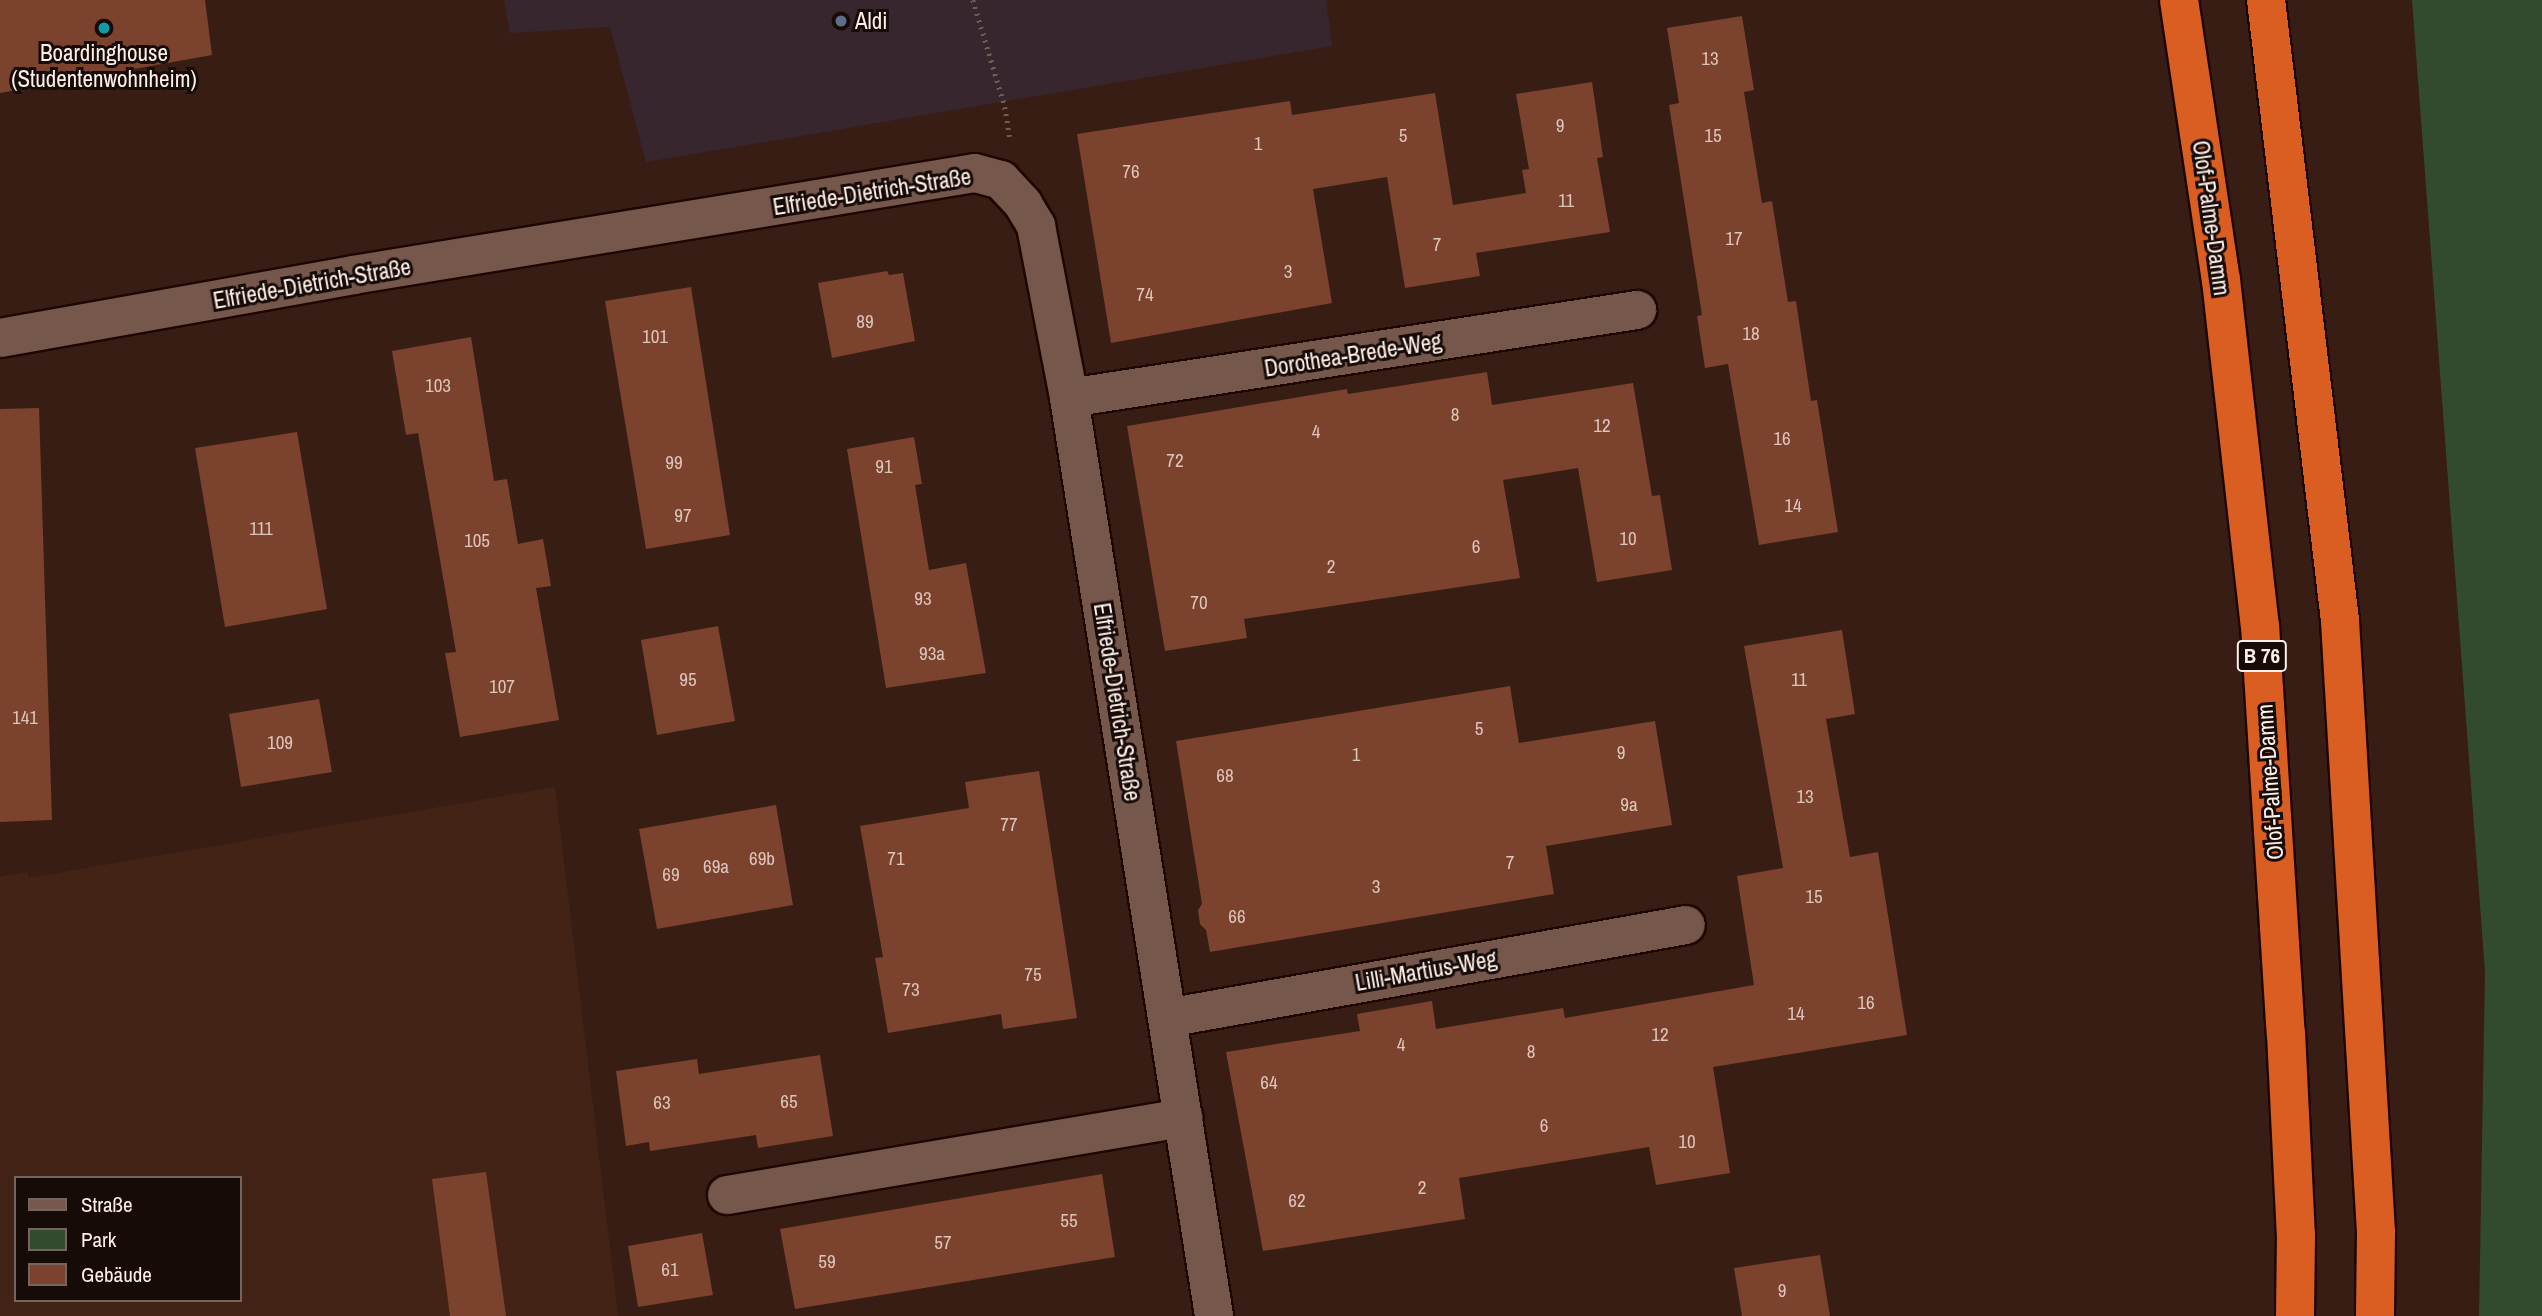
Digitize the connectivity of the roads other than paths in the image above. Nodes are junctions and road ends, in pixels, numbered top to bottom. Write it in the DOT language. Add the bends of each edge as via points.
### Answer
graph roads {
  1 [pos="2179,0"];
  2 [pos="2266,0"];
  3 [pos="1637,310"];
  4 [pos="0,338"];
  5 [pos="1069,398"];
  6 [pos="1686,925"];
  7 [pos="1167,1017"];
  8 [pos="1184,1118"];
  9 [pos="727,1195"];
  10 [pos="1214,1316"];
  11 [pos="2295,1316"];
  12 [pos="2375,1316"];
  1 -- 11 [label="highway, Olof-Palme-Damm / B 76" via="2221,280 2260,625 2287,1046"];
  2 -- 12 [label="highway" via="2340,621 2376,1232"];
  3 -- 5 [label="street, Dorothea-Brede-Weg"];
  4 -- 5 [label="street, Elfriede-Dietrich-Straße" via="975,173 1001,180 1037,226"];
  5 -- 7 [label="street, Elfriede-Dietrich-Straße"];
  6 -- 7 [label="street, Lilli-Martius-Weg"];
  7 -- 8 [label="street, Elfriede-Dietrich-Straße"];
  8 -- 9 [label="street"];
  8 -- 10 [label="street, Elfriede-Dietrich-Straße"];
}
